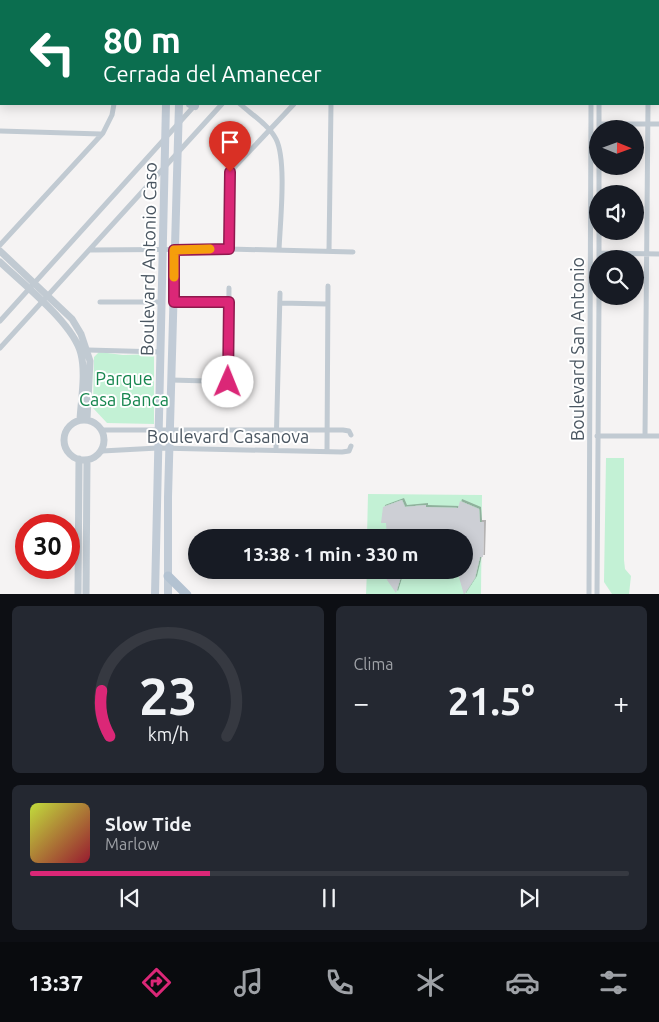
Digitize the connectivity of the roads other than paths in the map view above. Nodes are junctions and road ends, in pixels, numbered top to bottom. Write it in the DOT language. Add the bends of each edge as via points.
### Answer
graph roads {
  1 [pos="0,0"];
  2 [pos="0,10"];
  3 [pos="114,105"];
  4 [pos="166,105"];
  5 [pos="179,105"];
  6 [pos="193,105"];
  7 [pos="221,105"];
  8 [pos="241,105"];
  9 [pos="293,105"];
  10 [pos="331,105"];
  11 [pos="591,105"];
  12 [pos="599,105"];
  13 [pos="648,105"];
  14 [pos="599,120"];
  15 [pos="179,123"];
  16 [pos="644,124"];
  17 [pos="648,124"];
  18 [pos="659,124"];
  19 [pos="268,129"];
  20 [pos="0,131"];
  21 [pos="101,134"];
  22 [pos="165,136"];
  23 [pos="177,156"];
  24 [pos="166,167"];
  25 [pos="0,245"];
  26 [pos="162,249"];
  27 [pos="229,249"];
  28 [pos="0,250"];
  29 [pos="90,250"];
  30 [pos="174,250"];
  31 [pos="279,250"];
  32 [pos="328,251"];
  33 [pos="353,252"];
  34 [pos="644,254"];
  35 [pos="647,254"];
  36 [pos="659,254"];
  37 [pos="0,262"];
  38 [pos="34,282"];
  39 [pos="328,286"];
  40 [pos="229,288"];
  41 [pos="29,289"];
  42 [pos="280,293"];
  43 [pos="48,296"];
  44 [pos="100,302"];
  45 [pos="161,302"];
  46 [pos="174,302"];
  47 [pos="229,302"];
  48 [pos="42,303"];
  49 [pos="280,304"];
  50 [pos="327,304"];
  51 [pos="598,305"];
  52 [pos="0,321"];
  53 [pos="0,348"];
  54 [pos="88,350"];
  55 [pos="161,352"];
  56 [pos="171,380"];
  57 [pos="228,382"];
  58 [pos="243,382"];
  59 [pos="84,420"];
  60 [pos="159,428"];
  61 [pos="170,429"];
  62 [pos="102,430"];
  63 [pos="276,430"];
  64 [pos="327,430"];
  65 [pos="351,435"];
  66 [pos="597,436"];
  67 [pos="645,436"];
  68 [pos="659,436"];
  69 [pos="351,446"];
  70 [pos="158,448"];
  71 [pos="170,449"];
  72 [pos="276,450"];
  73 [pos="102,451"];
  74 [pos="327,451"];
  75 [pos="79,459"];
  76 [pos="87,460"];
  77 [pos="168,496"];
  78 [pos="157,497"];
  79 [pos="156,544"];
  80 [pos="167,544"];
  81 [pos="168,576"];
  82 [pos="78,594"];
  83 [pos="86,594"];
  84 [pos="155,594"];
  85 [pos="168,594"];
  86 [pos="187,594"];
  87 [pos="589,594"];
  88 [pos="598,594"];
  1 -- 2 [label="street"];
  3 -- 21 [label="street"];
  4 -- 22 [label="main road, Boulevard Antonio Caso"];
  5 -- 15 [label="main road, Boulevard Antonio Caso"];
  6 -- 15 [label="street"];
  7 -- 23 [label="street"];
  8 -- 19 [label="street"];
  9 -- 19 [label="street"];
  10 -- 32 [label="street"];
  11 -- 87 [label="street, Boulevard San Antonio"];
  12 -- 14 [label="street"];
  13 -- 17 [label="street"];
  15 -- 22 [label="street"];
  15 -- 23 [label="main road, Boulevard Antonio Caso"];
  16 -- 17 [label="street"];
  17 -- 18 [label="street"];
  17 -- 35 [label="street"];
  19 -- 27 [label="street" via="230,172"];
  19 -- 31 [label="street" via="276,139 281,160"];
  20 -- 21 [label="street"];
  21 -- 25 [label="street"];
  22 -- 24 [label="main road, Boulevard Antonio Caso"];
  22 -- 38 [label="street"];
  23 -- 24 [label="street"];
  23 -- 30 [label="main road, Boulevard Antonio Caso"];
  24 -- 26 [label="main road, Boulevard Antonio Caso"];
  24 -- 29 [label="street"];
  26 -- 29 [label="street"];
  26 -- 30 [label="street"];
  26 -- 45 [label="main road, Boulevard Antonio Caso"];
  27 -- 30 [label="street"];
  27 -- 31 [label="street"];
  28 -- 38 [label="street"];
  29 -- 43 [label="street"];
  30 -- 46 [label="main road, Boulevard Antonio Caso"];
  31 -- 32 [label="street"];
  32 -- 33 [label="street"];
  34 -- 35 [label="street"];
  35 -- 36 [label="street"];
  35 -- 67 [label="street"];
  37 -- 41 [label="street"];
  38 -- 41 [label="street"];
  38 -- 43 [label="street"];
  39 -- 50 [label="street"];
  40 -- 47 [label="street"];
  41 -- 48 [label="street"];
  41 -- 52 [label="street"];
  42 -- 49 [label="street"];
  43 -- 48 [label="street"];
  43 -- 54 [label="street" via="77,327"];
  44 -- 45 [label="street"];
  45 -- 55 [label="main road, Boulevard Antonio Caso"];
  46 -- 47 [label="street"];
  46 -- 56 [label="main road, Boulevard Antonio Caso"];
  47 -- 57 [label="street"];
  48 -- 53 [label="street"];
  48 -- 59 [label="street" via="69,329 80,351"];
  49 -- 50 [label="street"];
  49 -- 63 [label="street"];
  50 -- 64 [label="street"];
  51 -- 66 [label="street, Boulevard San Antonio"];
  54 -- 55 [label="street"];
  54 -- 59 [label="street" via="90,361"];
  55 -- 60 [label="main road, Boulevard Antonio Caso"];
  56 -- 57 [label="street"];
  56 -- 61 [label="main road, Boulevard Antonio Caso"];
  57 -- 58 [label="street"];
  59 -- 62 [label="street" via="96,423"];
  59 -- 75 [label="street" via="73,423 64,435 67,450"];
  60 -- 61 [label="street, Boulevard Casanova"];
  60 -- 62 [label="street, Boulevard Casanova"];
  60 -- 70 [label="main road, Boulevard Antonio Caso"];
  61 -- 63 [label="street, Boulevard Casanova"];
  61 -- 71 [label="main road, Boulevard Antonio Caso"];
  62 -- 73 [label="street" via="105,440"];
  63 -- 64 [label="street, Boulevard Casanova"];
  63 -- 72 [label="street"];
  64 -- 65 [label="street, Boulevard Casanova" via="347,431"];
  64 -- 74 [label="street"];
  66 -- 67 [label="street"];
  66 -- 88 [label="street, Boulevard San Antonio"];
  67 -- 68 [label="street"];
  69 -- 74 [label="street, Boulevard Casanova" via="347,451"];
  70 -- 71 [label="street, Boulevard Casanova"];
  70 -- 73 [label="street, Boulevard Casanova"];
  70 -- 78 [label="main road, Boulevard Antonio Caso"];
  71 -- 72 [label="street, Boulevard Casanova"];
  71 -- 77 [label="main road, Boulevard Antonio Caso"];
  72 -- 74 [label="street, Boulevard Casanova"];
  73 -- 76 [label="street"];
  75 -- 76 [label="street"];
  75 -- 82 [label="street"];
  76 -- 83 [label="street"];
  77 -- 78 [label="main road"];
  77 -- 80 [label="main road, Boulevard Antonio Caso"];
  78 -- 79 [label="main road, Boulevard Antonio Caso"];
  79 -- 80 [label="main road"];
  79 -- 84 [label="main road, Boulevard Antonio Caso"];
  80 -- 81 [label="main road, Boulevard Antonio Caso"];
  81 -- 85 [label="main road, Boulevard Antonio Caso"];
  81 -- 86 [label="main road"];
}
